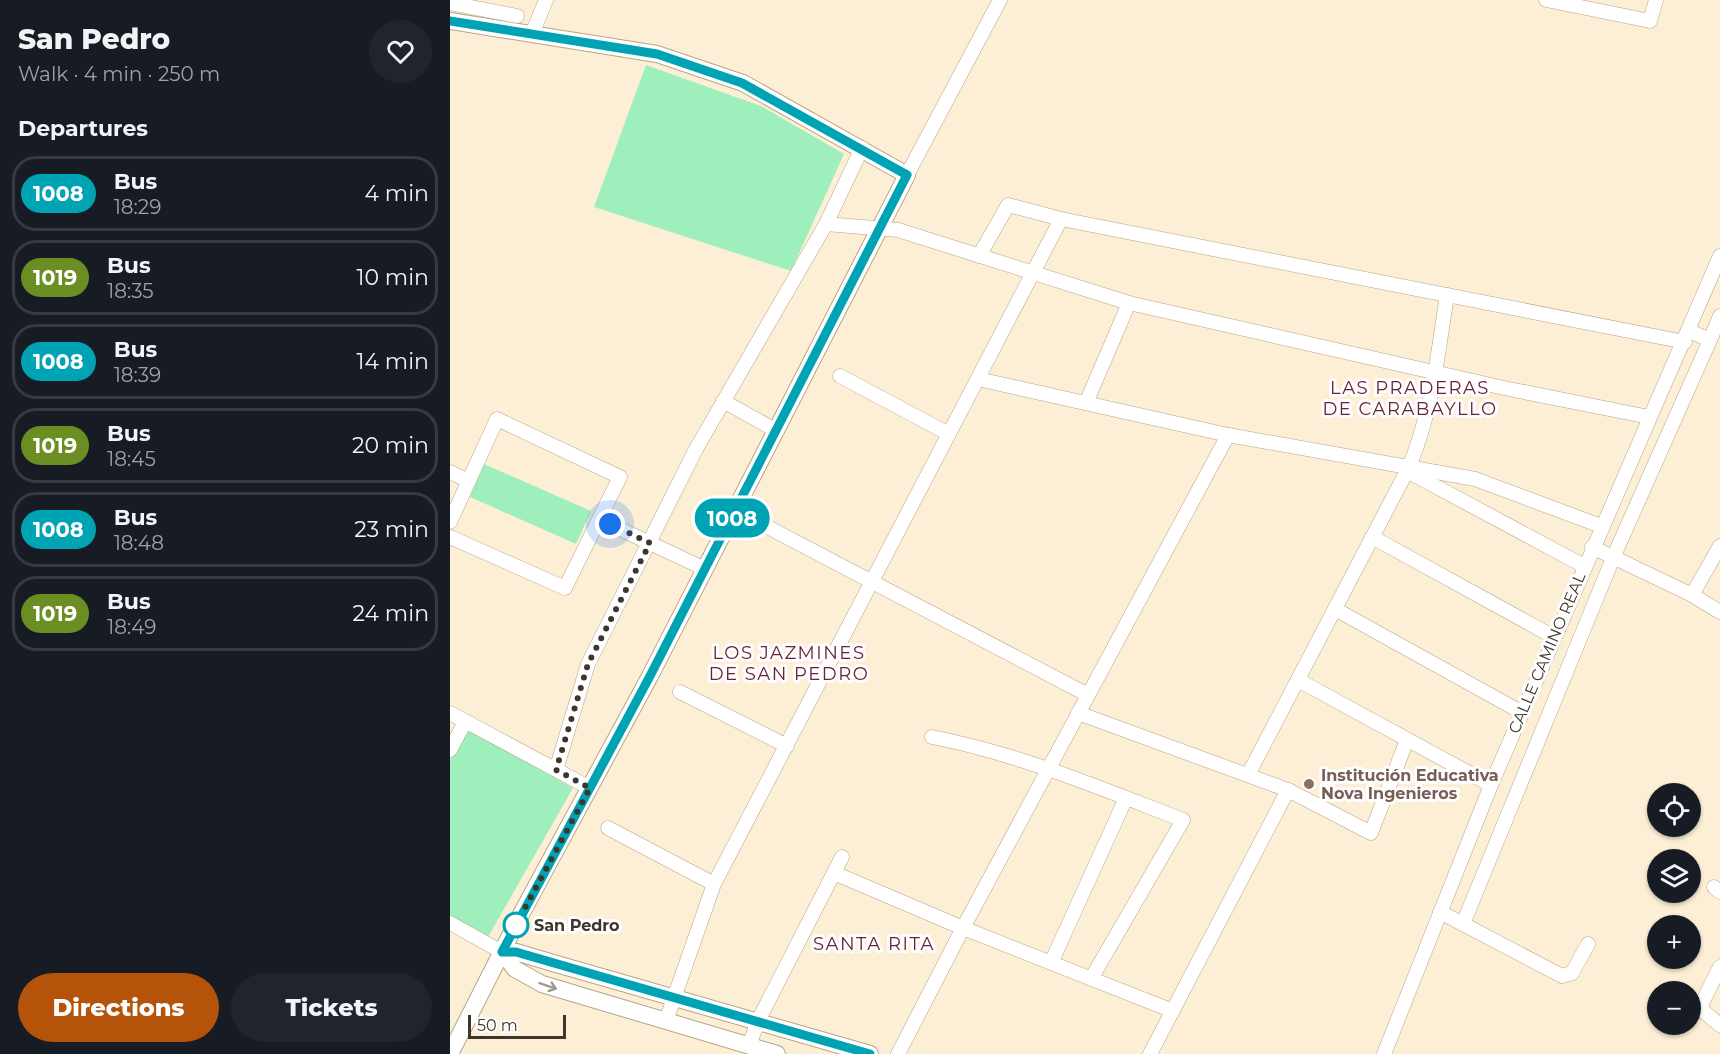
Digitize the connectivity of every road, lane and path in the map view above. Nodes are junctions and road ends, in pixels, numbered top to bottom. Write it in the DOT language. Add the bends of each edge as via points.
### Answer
graph roads {
  1 [pos="546,0"];
  2 [pos="1000,0"];
  3 [pos="1551,0"];
  4 [pos="1656,0"];
  5 [pos="450,3"];
  6 [pos="517,16"];
  7 [pos="450,21"];
  8 [pos="532,34"];
  9 [pos="862,148"];
  10 [pos="907,175"];
  11 [pos="1061,219"];
  12 [pos="826,224"];
  13 [pos="878,230"];
  14 [pos="979,256"];
  15 [pos="1720,256"];
  16 [pos="1033,273"];
  17 [pos="1447,294"];
  18 [pos="1129,303"];
  19 [pos="1720,316"];
  20 [pos="1687,336"];
  21 [pos="1710,340"];
  22 [pos="1436,373"];
  23 [pos="840,376"];
  24 [pos="978,379"];
  25 [pos="723,401"];
  26 [pos="1086,403"];
  27 [pos="1649,417"];
  28 [pos="777,431"];
  29 [pos="949,434"];
  30 [pos="1228,435"];
  31 [pos="1408,469"];
  32 [pos="450,472"];
  33 [pos="469,481"];
  34 [pos="735,510"];
  35 [pos="599,519"];
  36 [pos="450,520"];
  37 [pos="1601,526"];
  38 [pos="450,537"];
  39 [pos="1372,537"];
  40 [pos="650,543"];
  41 [pos="1720,546"];
  42 [pos="1592,547"];
  43 [pos="1613,558"];
  44 [pos="1584,566"];
  45 [pos="705,569"];
  46 [pos="873,581"];
  47 [pos="1692,595"];
  48 [pos="1335,609"];
  49 [pos="1720,612"];
  50 [pos="1554,637"];
  51 [pos="1544,659"];
  52 [pos="1567,670"];
  53 [pos="1298,680"];
  54 [pos="680,692"];
  55 [pos="1088,695"];
  56 [pos="1521,712"];
  57 [pos="450,713"];
  58 [pos="1078,713"];
  59 [pos="465,722"];
  60 [pos="932,737"];
  61 [pos="1407,740"];
  62 [pos="787,746"];
  63 [pos="450,750"];
  64 [pos="1048,769"];
  65 [pos="556,770"];
  66 [pos="1248,775"];
  67 [pos="1491,784"];
  68 [pos="590,788"];
  69 [pos="1288,790"];
  70 [pos="1126,798"];
  71 [pos="1483,805"];
  72 [pos="1508,813"];
  73 [pos="608,828"];
  74 [pos="842,857"];
  75 [pos="834,873"];
  76 [pos="714,884"];
  77 [pos="1440,912"];
  78 [pos="450,922"];
  79 [pos="1463,924"];
  80 [pos="963,928"];
  81 [pos="1588,944"];
  82 [pos="502,952"];
  83 [pos="1051,963"];
  84 [pos="1720,967"];
  85 [pos="1090,979"];
  86 [pos="673,998"];
  87 [pos="1173,1011"];
  88 [pos="666,1021"];
  89 [pos="758,1021"];
  90 [pos="1720,1025"];
  91 [pos="749,1046"];
  92 [pos="450,1054"];
  93 [pos="777,1054"];
  94 [pos="870,1054"];
  95 [pos="898,1054"];
  96 [pos="1150,1054"];
  97 [pos="1384,1054"];
  1 -- 8 [label="street"];
  2 -- 10 [label="street"];
  3 -- 4 [label="street" via="1650,21"];
  5 -- 6 [label="street"];
  7 -- 8 [label="main road"];
  8 -- 9 [label="main road" via="657,54 732,80"];
  9 -- 10 [label="main road"];
  9 -- 12 [label="street"];
  10 -- 13 [label="main road"];
  11 -- 14 [label="street" via="1008,205"];
  11 -- 16 [label="street"];
  11 -- 17 [label="street"];
  12 -- 13 [label="street"];
  12 -- 25 [label="street"];
  13 -- 14 [label="street" via="898,230"];
  13 -- 28 [label="main road"];
  14 -- 16 [label="street"];
  15 -- 20 [label="street, CALLE CAMINO REAL"];
  16 -- 18 [label="street"];
  16 -- 24 [label="street"];
  17 -- 20 [label="street"];
  17 -- 22 [label="street"];
  18 -- 22 [label="street"];
  18 -- 26 [label="street"];
  19 -- 21 [label="street"];
  20 -- 21 [label="street"];
  20 -- 27 [label="street, CALLE CAMINO REAL"];
  21 -- 43 [label="street"];
  22 -- 27 [label="street"];
  22 -- 31 [label="street" via="1422,434"];
  23 -- 29 [label="street"];
  24 -- 26 [label="street"];
  24 -- 29 [label="street"];
  25 -- 28 [label="street"];
  25 -- 40 [label="street"];
  26 -- 30 [label="street"];
  27 -- 37 [label="street, CALLE CAMINO REAL"];
  28 -- 34 [label="main road"];
  29 -- 46 [label="street"];
  30 -- 31 [label="street"];
  30 -- 55 [label="street"];
  31 -- 37 [label="street" via="1475,478"];
  31 -- 39 [label="street"];
  31 -- 44 [label="street"];
  32 -- 33 [label="street"];
  33 -- 35 [label="street" via="497,419 620,477"];
  33 -- 36 [label="street"];
  34 -- 45 [label="main road"];
  34 -- 46 [label="street"];
  35 -- 38 [label="street" via="565,588"];
  35 -- 40 [label="street"];
  37 -- 42 [label="street, CALLE CAMINO REAL"];
  39 -- 48 [label="street"];
  39 -- 50 [label="street"];
  40 -- 45 [label="street"];
  40 -- 65 [label="street" via="588,664"];
  41 -- 47 [label="street"];
  42 -- 43 [label="street"];
  42 -- 44 [label="street, CALLE CAMINO REAL"];
  43 -- 47 [label="street"];
  43 -- 52 [label="street"];
  44 -- 50 [label="street, CALLE CAMINO REAL"];
  45 -- 68 [label="main road"];
  46 -- 55 [label="street"];
  46 -- 62 [label="street"];
  47 -- 49 [label="street"];
  48 -- 53 [label="street"];
  48 -- 56 [label="street"];
  50 -- 51 [label="street, CALLE CAMINO REAL"];
  51 -- 52 [label="street"];
  51 -- 56 [label="street, CALLE CAMINO REAL"];
  52 -- 72 [label="street"];
  53 -- 61 [label="street"];
  53 -- 66 [label="street"];
  54 -- 62 [label="street"];
  55 -- 58 [label="street"];
  56 -- 67 [label="street, CALLE CAMINO REAL"];
  57 -- 59 [label="street"];
  58 -- 64 [label="street"];
  58 -- 66 [label="street"];
  59 -- 63 [label="street"];
  59 -- 65 [label="street"];
  60 -- 64 [label="street"];
  61 -- 67 [label="street"];
  61 -- 69 [label="street" via="1371,833"];
  62 -- 76 [label="street"];
  64 -- 70 [label="street"];
  64 -- 80 [label="street"];
  65 -- 68 [label="street"];
  66 -- 69 [label="street"];
  67 -- 71 [label="street, CALLE CAMINO REAL"];
  68 -- 82 [label="main road"];
  69 -- 87 [label="street"];
  70 -- 83 [label="street"];
  70 -- 85 [label="street" via="1183,820"];
  71 -- 72 [label="street"];
  71 -- 77 [label="street, CALLE CAMINO REAL"];
  72 -- 79 [label="street"];
  73 -- 76 [label="street"];
  74 -- 75 [label="street"];
  75 -- 80 [label="street"];
  75 -- 89 [label="street"];
  76 -- 86 [label="street"];
  77 -- 79 [label="street"];
  77 -- 97 [label="street, CALLE CAMINO REAL"];
  78 -- 82 [label="street"];
  79 -- 81 [label="street" via="1562,976 1572,973"];
  80 -- 83 [label="street"];
  80 -- 95 [label="street"];
  82 -- 86 [label="main road" via="516,952"];
  82 -- 88 [label="main road, one-way" via="515,969 532,980"];
  82 -- 92 [label="main road"];
  83 -- 85 [label="street"];
  84 -- 90 [label="street" via="1702,1003 1702,1010"];
  85 -- 87 [label="street"];
  86 -- 88 [label="street"];
  86 -- 89 [label="main road"];
  87 -- 96 [label="street"];
  88 -- 91 [label="main road"];
  89 -- 91 [label="street"];
  89 -- 94 [label="main road"];
  91 -- 93 [label="main road"];
}
